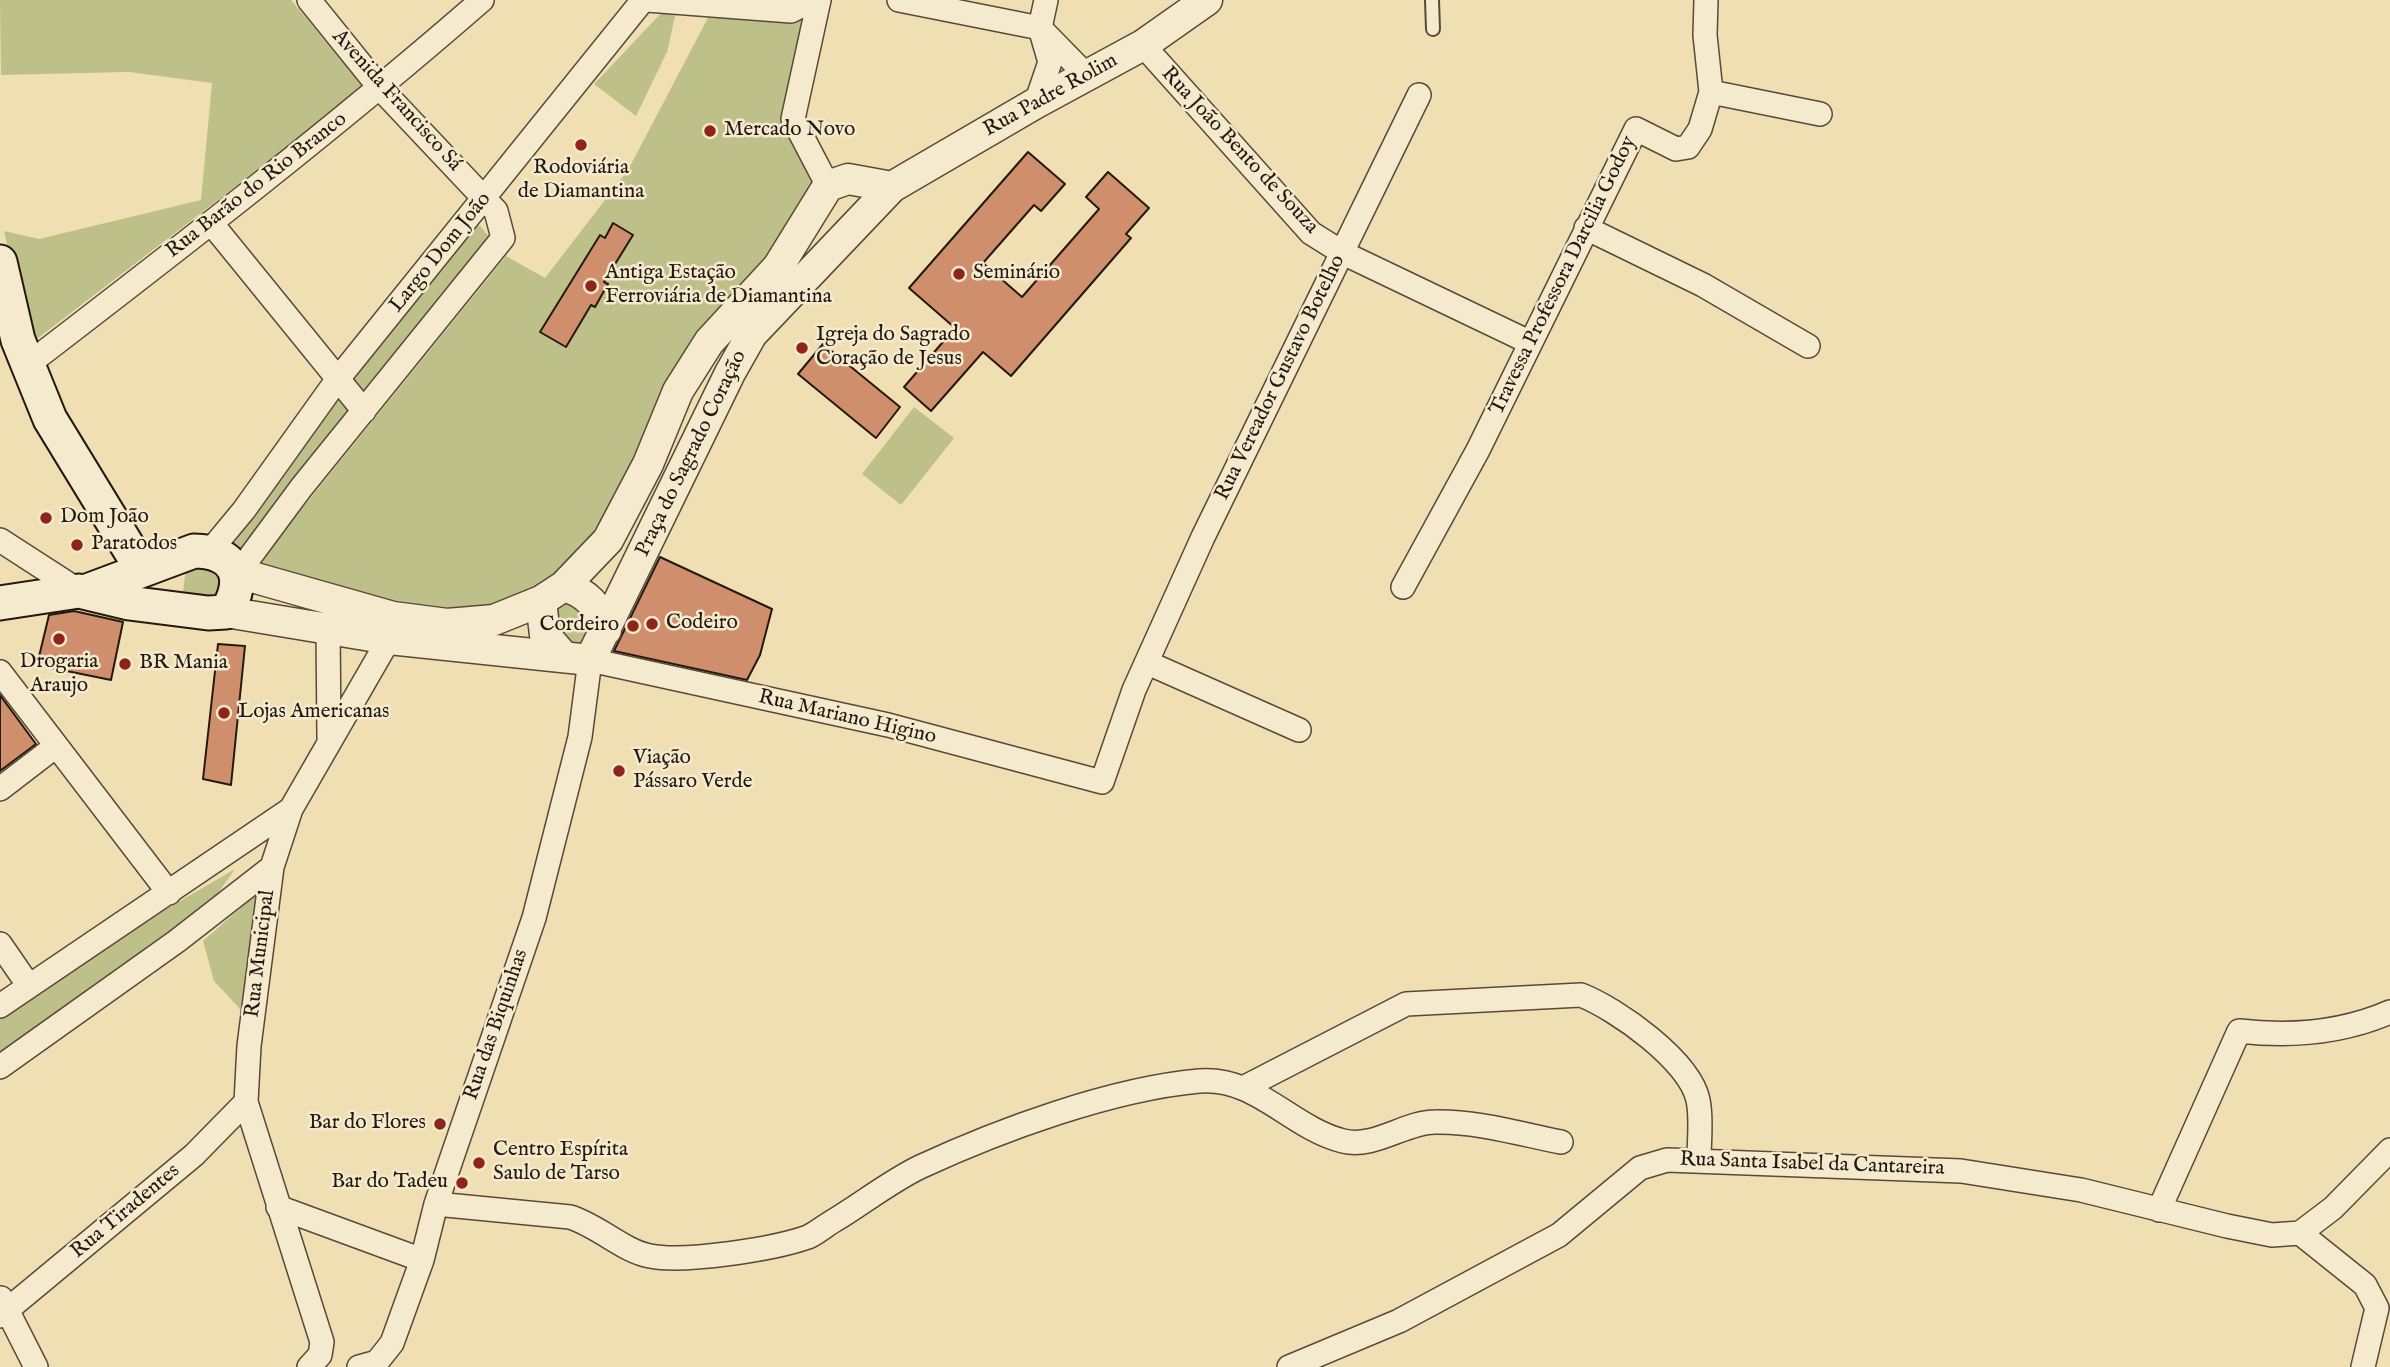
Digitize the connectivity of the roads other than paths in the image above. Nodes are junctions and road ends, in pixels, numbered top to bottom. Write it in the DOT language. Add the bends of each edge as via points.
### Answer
graph roads {
  1 [pos="309,0"];
  2 [pos="482,0"];
  3 [pos="645,0"];
  4 [pos="812,0"];
  5 [pos="818,0"];
  6 [pos="899,0"];
  7 [pos="1046,0"];
  8 [pos="1207,0"];
  9 [pos="1432,0"];
  10 [pos="1706,0"];
  11 [pos="1040,29"];
  12 [pos="1433,29"];
  13 [pos="1143,46"];
  14 [pos="1087,76"];
  15 [pos="380,88"];
  16 [pos="1711,92"];
  17 [pos="1419,95"];
  18 [pos="1036,103"];
  19 [pos="1821,114"];
  20 [pos="892,187"];
  21 [pos="825,191"];
  22 [pos="485,199"];
  23 [pos="212,224"];
  24 [pos="855,224"];
  25 [pos="1586,228"];
  26 [pos="503,237"];
  27 [pos="1343,253"];
  28 [pos="0,262"];
  29 [pos="1530,342"];
  30 [pos="15,345"];
  31 [pos="1808,346"];
  32 [pos="337,380"];
  33 [pos="364,411"];
  34 [pos="0,540"];
  35 [pos="195,553"];
  36 [pos="141,568"];
  37 [pos="238,573"];
  38 [pos="1404,587"];
  39 [pos="83,591"];
  40 [pos="553,594"];
  41 [pos="3,602"];
  42 [pos="178,607"];
  43 [pos="226,612"];
  44 [pos="328,627"];
  45 [pos="606,630"];
  46 [pos="389,639"];
  47 [pos="577,658"];
  48 [pos="1148,663"];
  49 [pos="0,672"];
  50 [pos="1299,730"];
  51 [pos="329,738"];
  52 [pos="56,746"];
  53 [pos="1102,782"];
  54 [pos="0,789"];
  55 [pos="291,808"];
  56 [pos="272,867"];
  57 [pos="169,893"];
  58 [pos="0,944"];
  59 [pos="29,986"];
  60 [pos="0,1006"];
  61 [pos="2390,1013"];
  62 [pos="0,1067"];
  63 [pos="1244,1087"];
  64 [pos="246,1102"];
  65 [pos="1561,1142"];
  66 [pos="2390,1150"];
  67 [pos="1699,1159"];
  68 [pos="436,1204"];
  69 [pos="278,1207"];
  70 [pos="2159,1210"];
  71 [pos="2300,1233"];
  72 [pos="422,1260"];
  73 [pos="2,1308"];
  74 [pos="36,1367"];
  75 [pos="309,1367"];
  76 [pos="359,1367"];
  77 [pos="1289,1367"];
  78 [pos="2363,1367"];
  1 -- 15 [label="street, Avenida Francisco Sá"];
  2 -- 15 [label="street, Rua Barão do Rio Branco"];
  3 -- 4 [label="street" via="791,11"];
  3 -- 22 [label="street, Largo Dom João"];
  5 -- 21 [label="street" via="793,119"];
  6 -- 11 [label="street"];
  7 -- 11 [label="street"];
  8 -- 13 [label="street, Rua Padre Rolim"];
  9 -- 12 [label="lane"];
  10 -- 16 [label="street"];
  11 -- 14 [label="street"];
  11 -- 18 [label="street" via="1050,62"];
  13 -- 14 [label="street, Rua Padre Rolim"];
  13 -- 27 [label="street, Rua João Bento de Souza" via="1311,233"];
  14 -- 18 [label="street, Rua Padre Rolim"];
  15 -- 22 [label="street, Avenida Francisco Sá"];
  15 -- 23 [label="street, Rua Barão do Rio Branco"];
  16 -- 19 [label="street"];
  16 -- 25 [label="street, Travessa Professora Darcilia Godoy" via="1700,129 1688,147 1676,149 1636,129"];
  17 -- 27 [label="street, Rua Vereador Gustavo Botelho"];
  18 -- 20 [label="street, Rua Padre Rolim"];
  20 -- 21 [label="street" via="848,179"];
  20 -- 24 [label="street, Praça do Sagrado Coração"];
  21 -- 24 [label="street" via="825,208 832,216"];
  21 -- 40 [label="street, Praça do Sagrado Coração" via="778,267 709,342 678,391 648,464 608,540"];
  22 -- 26 [label="street, Avenida Francisco Sá" via="496,211"];
  22 -- 32 [label="street, Largo Dom João"];
  23 -- 30 [label="street, Rua Barão do Rio Branco"];
  23 -- 32 [label="street"];
  24 -- 45 [label="street, Praça do Sagrado Coração" via="752,334"];
  25 -- 29 [label="street, Travessa Professora Darcilia Godoy"];
  25 -- 31 [label="street" via="1703,285"];
  26 -- 33 [label="street, Largo Dom João"];
  27 -- 29 [label="street, Rua João Bento de Souza"];
  27 -- 48 [label="street, Rua Vereador Gustavo Botelho" via="1203,537"];
  28 -- 30 [label="main road"];
  29 -- 38 [label="street, Travessa Professora Darcilia Godoy"];
  30 -- 36 [label="main road" via="50,419"];
  32 -- 33 [label="street"];
  32 -- 35 [label="street, Largo Dom João" via="244,510"];
  33 -- 37 [label="street, Largo Dom João"];
  34 -- 39 [label="street"];
  35 -- 36 [label="main road"];
  35 -- 37 [label="main road" via="228,561"];
  35 -- 42 [label="main road" via="170,581"];
  36 -- 39 [label="main road"];
  37 -- 40 [label="street, Praça do Sagrado Coração" via="393,617 447,624 494,620"];
  37 -- 43 [label="main road" via="238,586"];
  39 -- 41 [label="main road"];
  39 -- 42 [label="main road" via="129,603"];
  40 -- 45 [label="street" via="580,591 601,614"];
  40 -- 47 [label="street" via="545,635"];
  42 -- 43 [label="main road"];
  43 -- 44 [label="street"];
  44 -- 46 [label="street"];
  44 -- 51 [label="street"];
  45 -- 47 [label="street, Praça do Sagrado Coração"];
  46 -- 47 [label="street"];
  46 -- 51 [label="street, Rua Municipal"];
  47 -- 53 [label="street, Rua Mariano Higino" via="888,725"];
  47 -- 68 [label="street, Rua das Biquinhas" via="580,737 534,918"];
  48 -- 50 [label="street"];
  48 -- 53 [label="street, Rua Vereador Gustavo Botelho"];
  49 -- 52 [label="street"];
  51 -- 55 [label="street, Rua Municipal"];
  52 -- 54 [label="street"];
  52 -- 57 [label="street"];
  55 -- 56 [label="street, Rua Municipal"];
  55 -- 57 [label="street"];
  56 -- 62 [label="street"];
  56 -- 64 [label="street, Rua Municipal"];
  57 -- 59 [label="street"];
  58 -- 59 [label="street"];
  59 -- 60 [label="street"];
  61 -- 70 [label="street" via="2340,1029 2271,1034 2239,1031"];
  63 -- 65 [label="street" via="1319,1133 1346,1142 1371,1140 1432,1122 1465,1123"];
  63 -- 67 [label="street" via="1406,1004 1581,995 1670,1055 1691,1081 1698,1101"];
  63 -- 68 [label="street" via="1200,1081 1106,1098 918,1168 809,1236 749,1249 673,1259 648,1256 591,1223 570,1217"];
  64 -- 69 [label="street"];
  64 -- 73 [label="street, Rua Tiradentes" via="194,1155"];
  66 -- 71 [label="street" via="2333,1208"];
  67 -- 70 [label="street, Rua Santa Isabel da Cantareira" via="1961,1171 2081,1190"];
  67 -- 77 [label="street, Rua Santa Isabel da Cantareira" via="1667,1160 1640,1168 1559,1235 1399,1321"];
  68 -- 72 [label="street, Rua das Biquinhas"];
  69 -- 72 [label="street"];
  69 -- 75 [label="street" via="322,1342 320,1355"];
  70 -- 71 [label="street, Rua Santa Isabel da Cantareira" via="2272,1235"];
  71 -- 78 [label="street" via="2365,1285 2377,1308"];
  72 -- 76 [label="street, Rua das Biquinhas" via="392,1343 377,1362"];
  73 -- 74 [label="street"];
}
